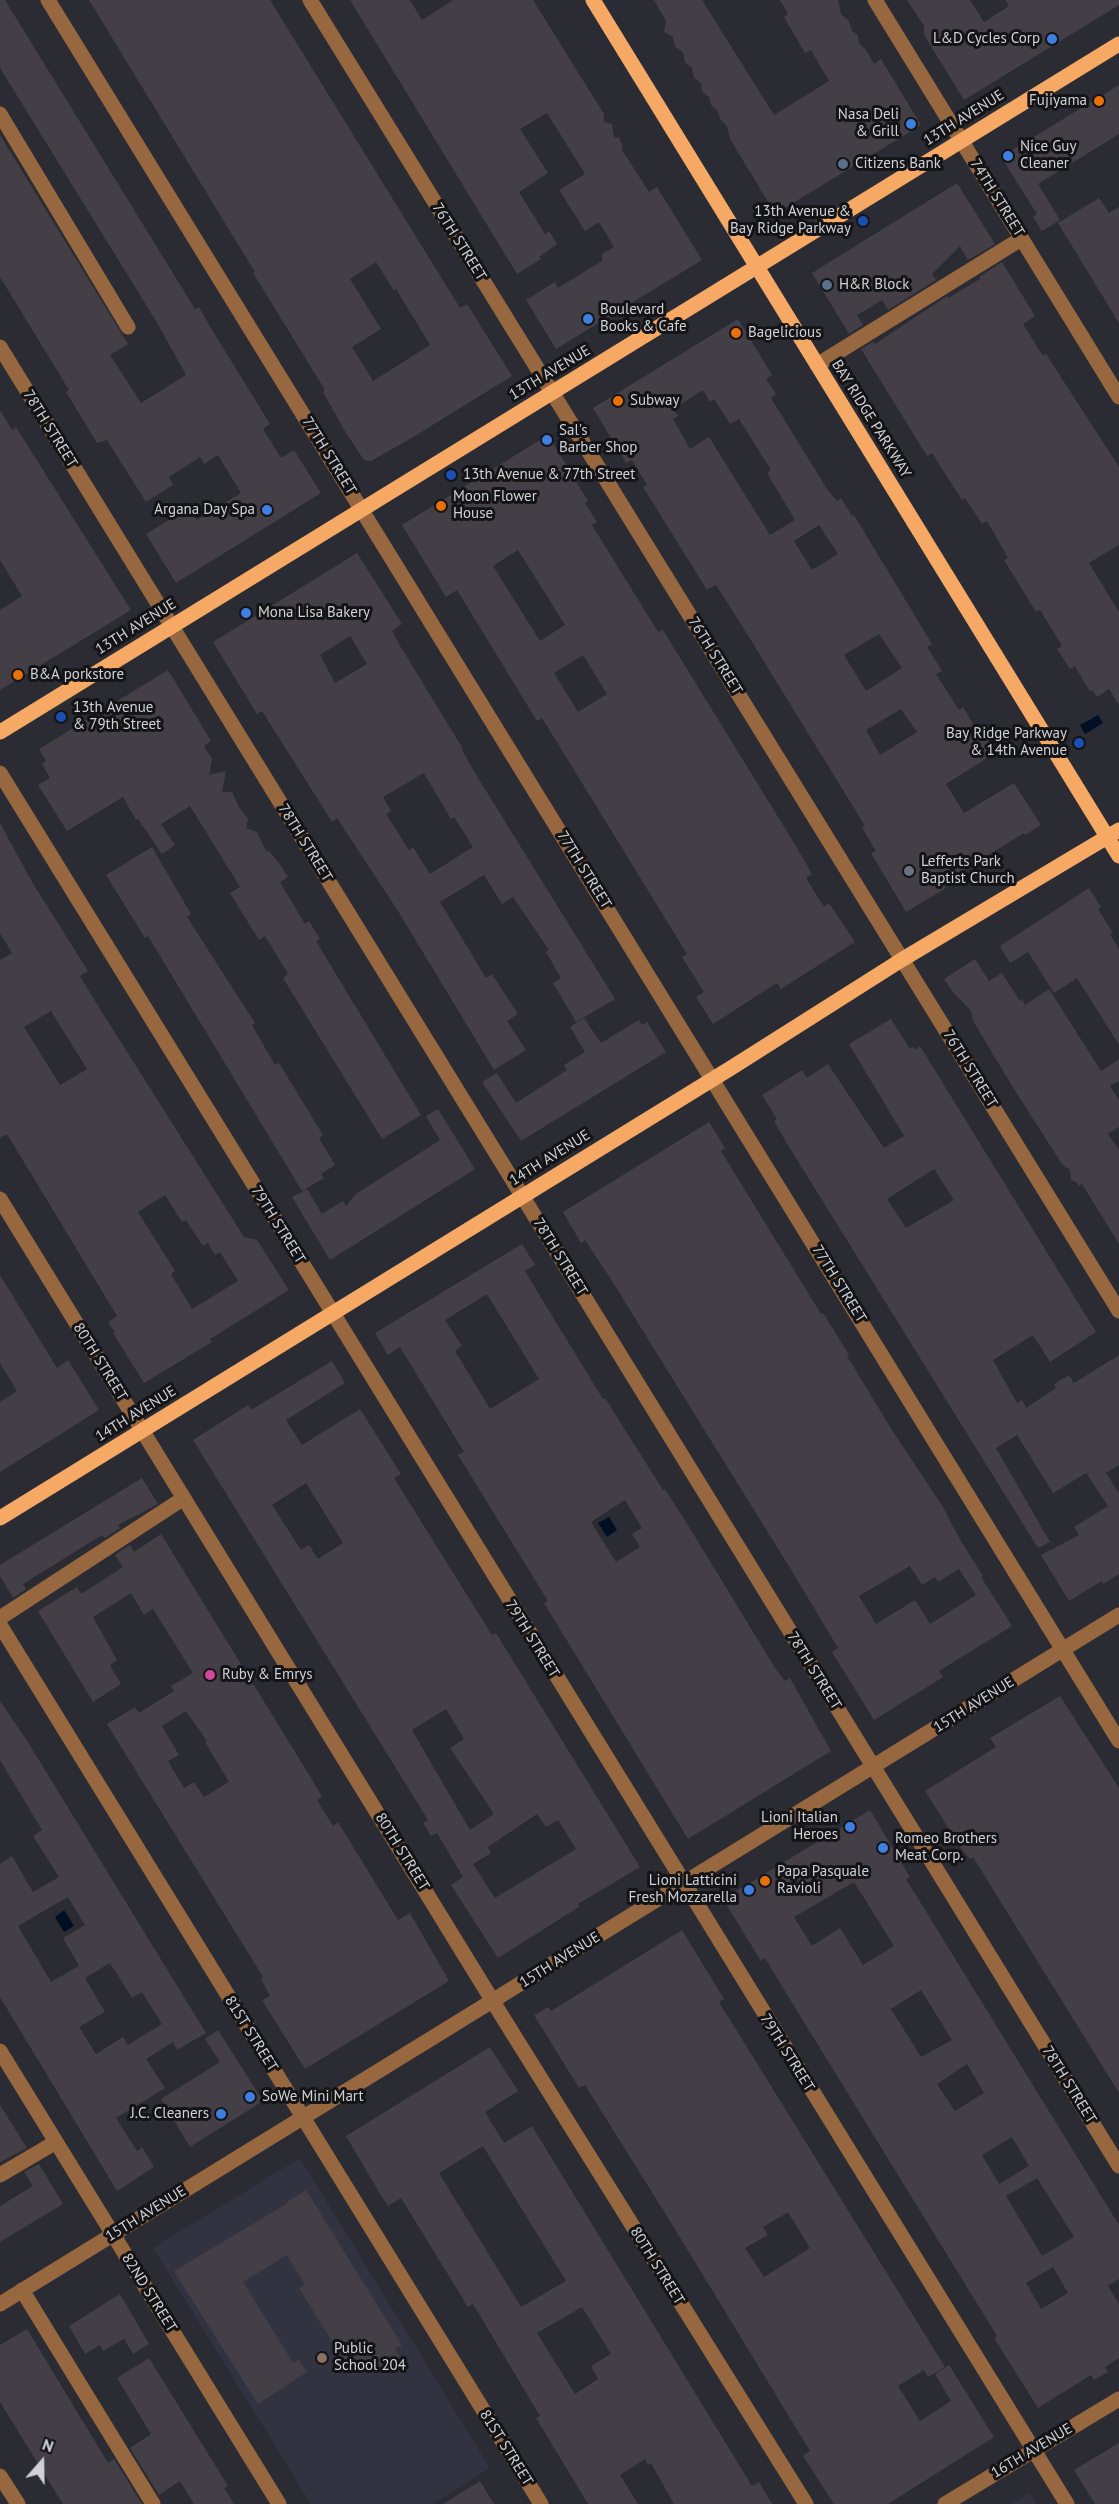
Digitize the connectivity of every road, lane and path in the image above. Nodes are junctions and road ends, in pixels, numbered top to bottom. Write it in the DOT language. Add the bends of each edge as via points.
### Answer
graph roads {
  1 [pos="48,0"];
  2 [pos="310,0"];
  3 [pos="593,0"];
  4 [pos="875,0"];
  5 [pos="1119,44"];
  6 [pos="0,114"];
  7 [pos="961,141"];
  8 [pos="1021,238"];
  9 [pos="757,267"];
  10 [pos="128,327"];
  11 [pos="0,347"];
  12 [pos="817,365"];
  13 [pos="552,393"];
  14 [pos="1119,397"];
  15 [pos="362,509"];
  16 [pos="172,627"];
  17 [pos="0,732"];
  18 [pos="0,773"];
  19 [pos="1113,833"];
  20 [pos="1119,856"];
  21 [pos="903,959"];
  22 [pos="713,1079"];
  23 [pos="523,1196"];
  24 [pos="0,1199"];
  25 [pos="1119,1311"];
  26 [pos="332,1313"];
  27 [pos="143,1431"];
  28 [pos="184,1498"];
  29 [pos="0,1518"];
  30 [pos="1119,1615"];
  31 [pos="0,1618"];
  32 [pos="0,1625"];
  33 [pos="1063,1650"];
  34 [pos="1119,1741"];
  35 [pos="874,1767"];
  36 [pos="683,1884"];
  37 [pos="493,2001"];
  38 [pos="0,2051"];
  39 [pos="303,2117"];
  40 [pos="56,2142"];
  41 [pos="1119,2166"];
  42 [pos="0,2175"];
  43 [pos="113,2235"];
  44 [pos="22,2290"];
  45 [pos="0,2304"];
  46 [pos="1119,2399"];
  47 [pos="1033,2450"];
  48 [pos="0,2476"];
  49 [pos="18,2504"];
  50 [pos="153,2504"];
  51 [pos="279,2504"];
  52 [pos="541,2504"];
  53 [pos="806,2504"];
  54 [pos="945,2504"];
  55 [pos="1067,2504"];
  1 -- 15 [label="street, 77TH STREET"];
  2 -- 13 [label="street, 76TH STREET"];
  3 -- 9 [label="main road, BAY RIDGE PARKWAY"];
  4 -- 7 [label="street, 74TH STREET"];
  5 -- 7 [label="main road, 13TH AVENUE"];
  6 -- 10 [label="street"];
  7 -- 8 [label="street, 74TH STREET"];
  7 -- 9 [label="main road, 13TH AVENUE"];
  8 -- 12 [label="street"];
  8 -- 14 [label="street, 74TH STREET"];
  9 -- 12 [label="main road, BAY RIDGE PARKWAY"];
  9 -- 13 [label="main road, 13TH AVENUE"];
  11 -- 16 [label="street, 78TH STREET"];
  12 -- 19 [label="main road, BAY RIDGE PARKWAY"];
  13 -- 15 [label="main road, 13TH AVENUE"];
  13 -- 21 [label="street, 76TH STREET"];
  15 -- 16 [label="main road, 13TH AVENUE"];
  15 -- 22 [label="street, 77TH STREET"];
  16 -- 17 [label="main road, 13TH AVENUE"];
  16 -- 23 [label="street, 78TH STREET"];
  18 -- 26 [label="street, 79TH STREET"];
  19 -- 20 [label="main road, BAY RIDGE PARKWAY"];
  19 -- 21 [label="main road, 14TH AVENUE"];
  21 -- 22 [label="main road, 14TH AVENUE"];
  21 -- 25 [label="street, 76TH STREET"];
  22 -- 23 [label="main road, 14TH AVENUE"];
  22 -- 33 [label="street, 77TH STREET"];
  23 -- 26 [label="main road, 14TH AVENUE"];
  23 -- 35 [label="street, 78TH STREET"];
  24 -- 27 [label="street, 80TH STREET"];
  26 -- 27 [label="main road, 14TH AVENUE"];
  26 -- 36 [label="street, 79TH STREET"];
  27 -- 28 [label="street, 80TH STREET"];
  27 -- 29 [label="main road, 14TH AVENUE"];
  28 -- 31 [label="street"];
  28 -- 37 [label="street, 80TH STREET"];
  30 -- 33 [label="street, 15TH AVENUE"];
  32 -- 39 [label="street, 81ST STREET"];
  33 -- 34 [label="street, 77TH STREET"];
  33 -- 35 [label="street, 15TH AVENUE"];
  35 -- 36 [label="street, 15TH AVENUE"];
  35 -- 41 [label="street, 78TH STREET"];
  36 -- 37 [label="street, 15TH AVENUE"];
  36 -- 47 [label="street, 79TH STREET"];
  37 -- 39 [label="street, 15TH AVENUE"];
  37 -- 53 [label="street, 80TH STREET"];
  38 -- 40 [label="street, 82ND STREET"];
  39 -- 43 [label="street, 15TH AVENUE"];
  39 -- 52 [label="street, 81ST STREET"];
  40 -- 42 [label="street"];
  40 -- 43 [label="street, 82ND STREET"];
  43 -- 44 [label="street, 15TH AVENUE"];
  43 -- 51 [label="street, 82ND STREET"];
  44 -- 45 [label="street, 15TH AVENUE"];
  44 -- 50 [label="street"];
  46 -- 47 [label="street, 16TH AVENUE"];
  47 -- 54 [label="street, 16TH AVENUE"];
  47 -- 55 [label="street, 79TH STREET"];
  48 -- 49 [label="street"];
}
